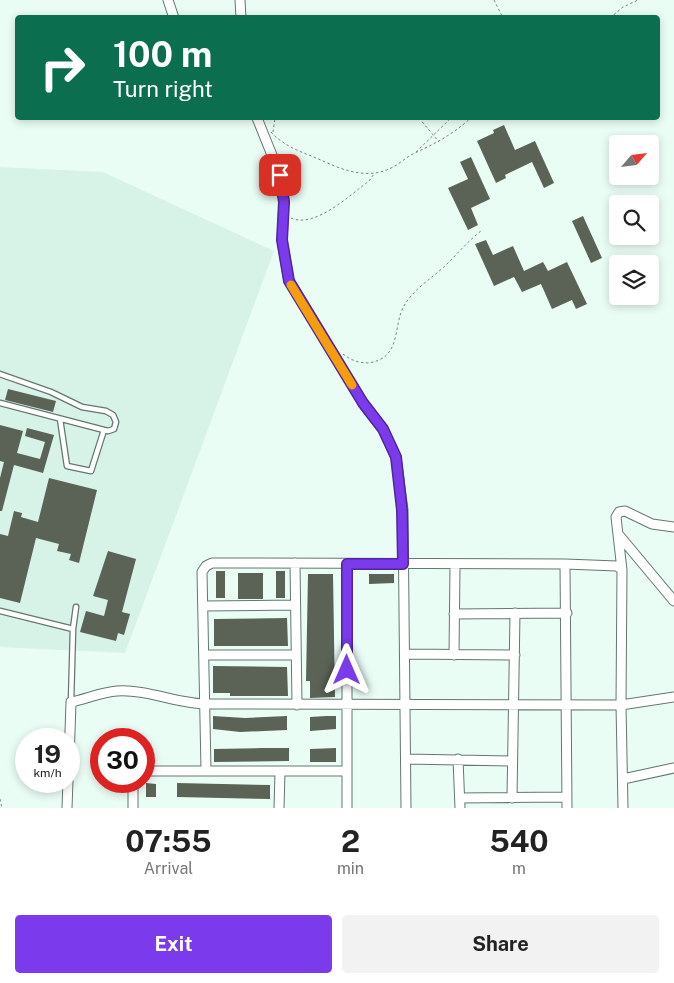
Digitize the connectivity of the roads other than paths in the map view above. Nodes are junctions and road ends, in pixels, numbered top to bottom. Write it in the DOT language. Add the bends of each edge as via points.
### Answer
graph roads {
  1 [pos="168,0"];
  2 [pos="240,0"];
  3 [pos="173,15"];
  4 [pos="241,15"];
  5 [pos="258,120"];
  6 [pos="0,374"];
  7 [pos="0,403"];
  8 [pos="60,419"];
  9 [pos="104,430"];
  10 [pos="674,528"];
  11 [pos="618,534"];
  12 [pos="295,563"];
  13 [pos="347,564"];
  14 [pos="403,564"];
  15 [pos="565,564"];
  16 [pos="455,565"];
  17 [pos="622,570"];
  18 [pos="674,601"];
  19 [pos="294,605"];
  20 [pos="204,606"];
  21 [pos="76,607"];
  22 [pos="0,612"];
  23 [pos="514,613"];
  24 [pos="566,613"];
  25 [pos="454,614"];
  26 [pos="73,629"];
  27 [pos="406,654"];
  28 [pos="295,655"];
  29 [pos="454,655"];
  30 [pos="515,655"];
  31 [pos="205,656"];
  32 [pos="674,697"];
  33 [pos="71,702"];
  34 [pos="204,704"];
  35 [pos="297,705"];
  36 [pos="348,705"];
  37 [pos="405,705"];
  38 [pos="514,705"];
  39 [pos="567,705"];
  40 [pos="621,705"];
  41 [pos="70,728"];
  42 [pos="406,759"];
  43 [pos="458,760"];
  44 [pos="512,760"];
  45 [pos="674,768"];
  46 [pos="206,770"];
  47 [pos="346,770"];
  48 [pos="155,771"];
  49 [pos="280,772"];
  50 [pos="624,779"];
  51 [pos="68,793"];
  52 [pos="133,793"];
  53 [pos="567,797"];
  54 [pos="460,798"];
  55 [pos="512,798"];
  56 [pos="67,808"];
  57 [pos="133,808"];
  58 [pos="279,808"];
  59 [pos="347,808"];
  60 [pos="406,808"];
  61 [pos="460,808"];
  62 [pos="567,808"];
  63 [pos="623,808"];
  1 -- 3 [label="street"];
  2 -- 4 [label="street"];
  5 -- 14 [label="street" via="280,175 284,202 282,240 289,281 363,403 383,429 396,457 402,510"];
  6 -- 9 [label="lane" via="82,407 114,415 114,429"];
  7 -- 8 [label="lane"];
  8 -- 9 [label="lane"];
  8 -- 9 [label="lane" via="67,466 92,471"];
  10 -- 11 [label="street" via="652,524 625,511 616,517"];
  11 -- 17 [label="street"];
  11 -- 18 [label="street"];
  12 -- 13 [label="street"];
  12 -- 19 [label="street"];
  12 -- 20 [label="street" via="212,563 202,572"];
  13 -- 14 [label="street"];
  13 -- 36 [label="street"];
  14 -- 16 [label="street"];
  14 -- 27 [label="street"];
  15 -- 16 [label="street"];
  15 -- 17 [label="street" via="617,566"];
  15 -- 24 [label="street"];
  16 -- 25 [label="street"];
  17 -- 40 [label="street"];
  19 -- 20 [label="street"];
  19 -- 28 [label="street"];
  20 -- 31 [label="street"];
  21 -- 26 [label="lane"];
  22 -- 26 [label="lane"];
  23 -- 24 [label="street"];
  23 -- 25 [label="street"];
  23 -- 30 [label="street"];
  24 -- 39 [label="street"];
  25 -- 29 [label="street"];
  26 -- 33 [label="lane"];
  27 -- 29 [label="street"];
  27 -- 37 [label="street"];
  28 -- 31 [label="street"];
  28 -- 35 [label="street"];
  29 -- 30 [label="street"];
  30 -- 38 [label="street"];
  31 -- 34 [label="street"];
  32 -- 40 [label="street"];
  33 -- 34 [label="street" via="116,691"];
  33 -- 41 [label="street"];
  34 -- 35 [label="street"];
  34 -- 46 [label="street"];
  35 -- 36 [label="street"];
  36 -- 37 [label="street"];
  36 -- 47 [label="street"];
  37 -- 38 [label="street"];
  37 -- 42 [label="street"];
  38 -- 39 [label="street"];
  38 -- 44 [label="street"];
  39 -- 40 [label="street"];
  39 -- 53 [label="street"];
  40 -- 50 [label="street"];
  42 -- 43 [label="street"];
  42 -- 60 [label="street"];
  43 -- 44 [label="street"];
  43 -- 54 [label="street"];
  44 -- 55 [label="street"];
  45 -- 50 [label="street"];
  46 -- 48 [label="street"];
  46 -- 49 [label="street"];
  47 -- 49 [label="street"];
  47 -- 59 [label="street"];
  49 -- 58 [label="street"];
  50 -- 63 [label="street"];
  51 -- 56 [label="street"];
  52 -- 57 [label="street"];
  53 -- 55 [label="street"];
  53 -- 62 [label="street"];
  54 -- 55 [label="street"];
  54 -- 61 [label="street"];
}
